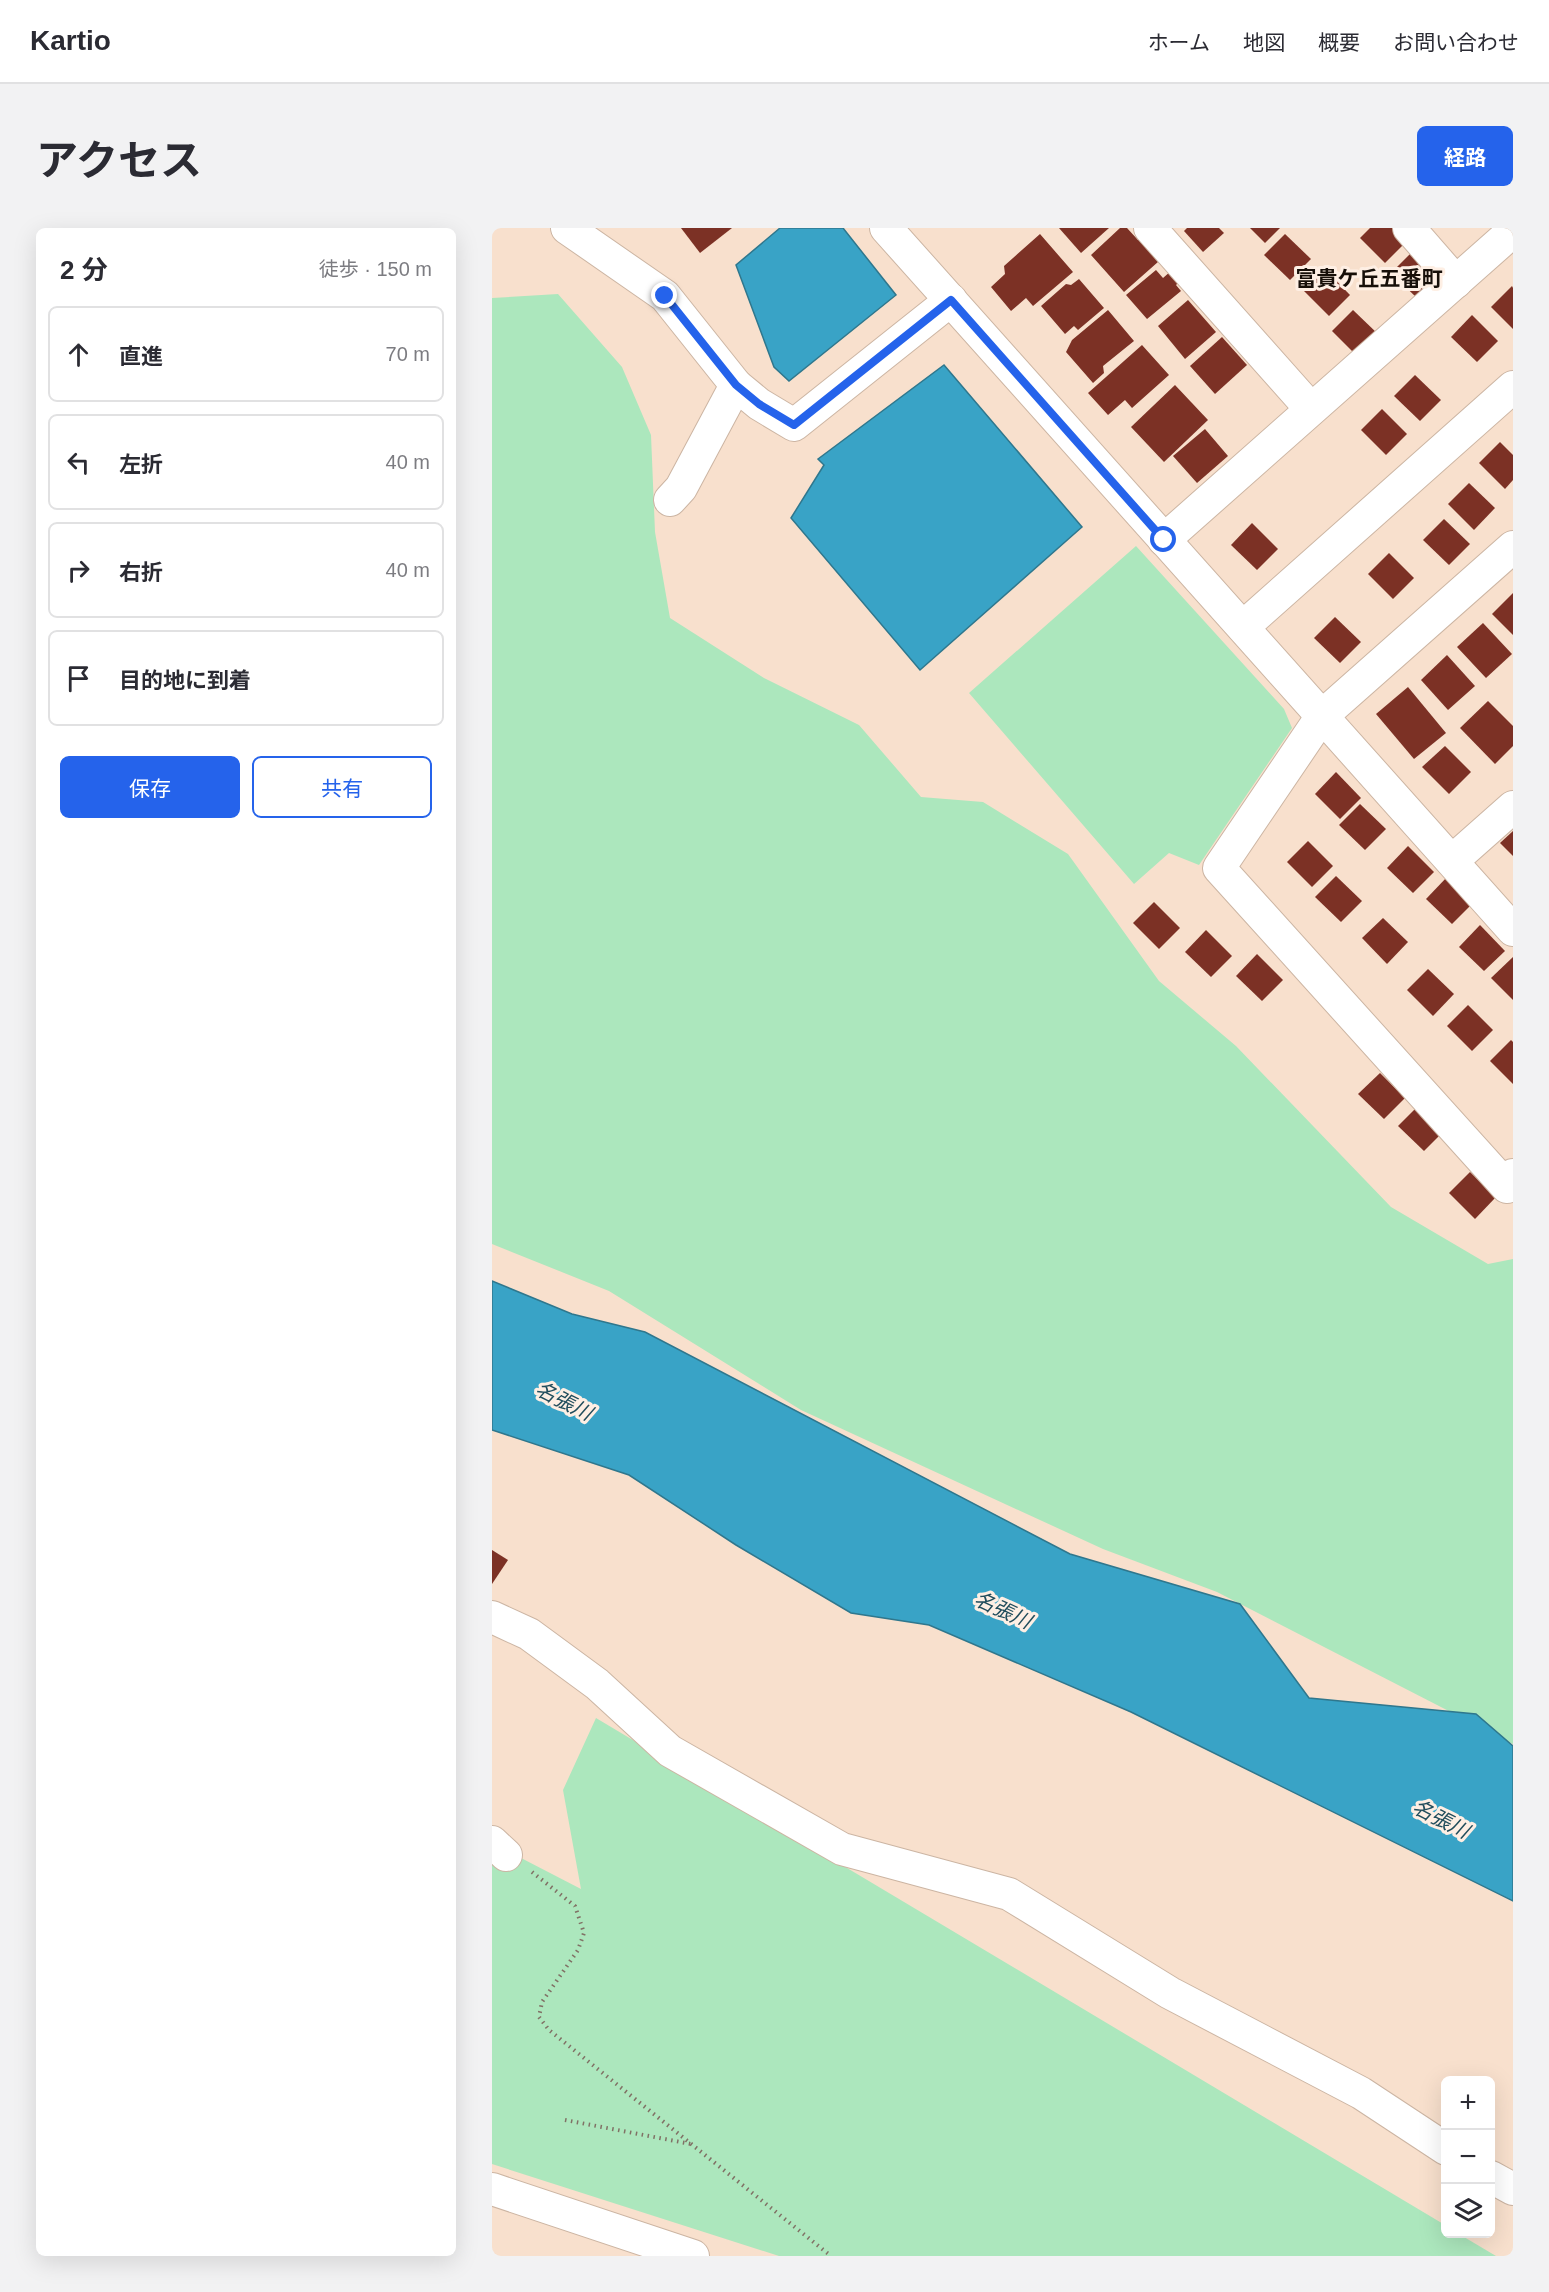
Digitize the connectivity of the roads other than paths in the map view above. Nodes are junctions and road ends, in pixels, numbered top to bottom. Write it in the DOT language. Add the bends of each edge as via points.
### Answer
graph roads {
  1 [pos="567,228"];
  2 [pos="886,228"];
  3 [pos="1150,228"];
  4 [pos="1409,228"];
  5 [pos="1513,231"];
  6 [pos="1456,282"];
  7 [pos="951,300"];
  8 [pos="736,385"];
  9 [pos="1513,387"];
  10 [pos="1311,410"];
  11 [pos="670,500"];
  12 [pos="1164,540"];
  13 [pos="1513,547"];
  14 [pos="1243,627"];
  15 [pos="1322,716"];
  16 [pos="1513,807"];
  17 [pos="1452,861"];
  18 [pos="1513,930"];
  19 [pos="1513,1175"];
  20 [pos="492,1617"];
  21 [pos="1441,2146"];
  22 [pos="1495,2179"];
  23 [pos="492,2189"];
  24 [pos="1513,2189"];
  25 [pos="693,2256"];
  1 -- 8 [label="street" via="665,296"];
  2 -- 7 [label="street"];
  3 -- 10 [label="street"];
  4 -- 6 [label="street"];
  5 -- 6 [label="street"];
  6 -- 10 [label="street"];
  7 -- 8 [label="street" via="794,425"];
  7 -- 12 [label="street"];
  8 -- 11 [label="street" via="681,488"];
  9 -- 14 [label="street"];
  10 -- 12 [label="street"];
  12 -- 14 [label="street"];
  13 -- 15 [label="street"];
  14 -- 15 [label="street"];
  15 -- 17 [label="street"];
  15 -- 19 [label="street" via="1219,868 1507,1187"];
  16 -- 17 [label="street"];
  17 -- 18 [label="street"];
  20 -- 21 [label="street" via="529,1634 597,1684 670,1751 842,1849 1009,1894 1170,1993 1361,2093"];
  22 -- 24 [label="street"];
  23 -- 25 [label="street"];
}
